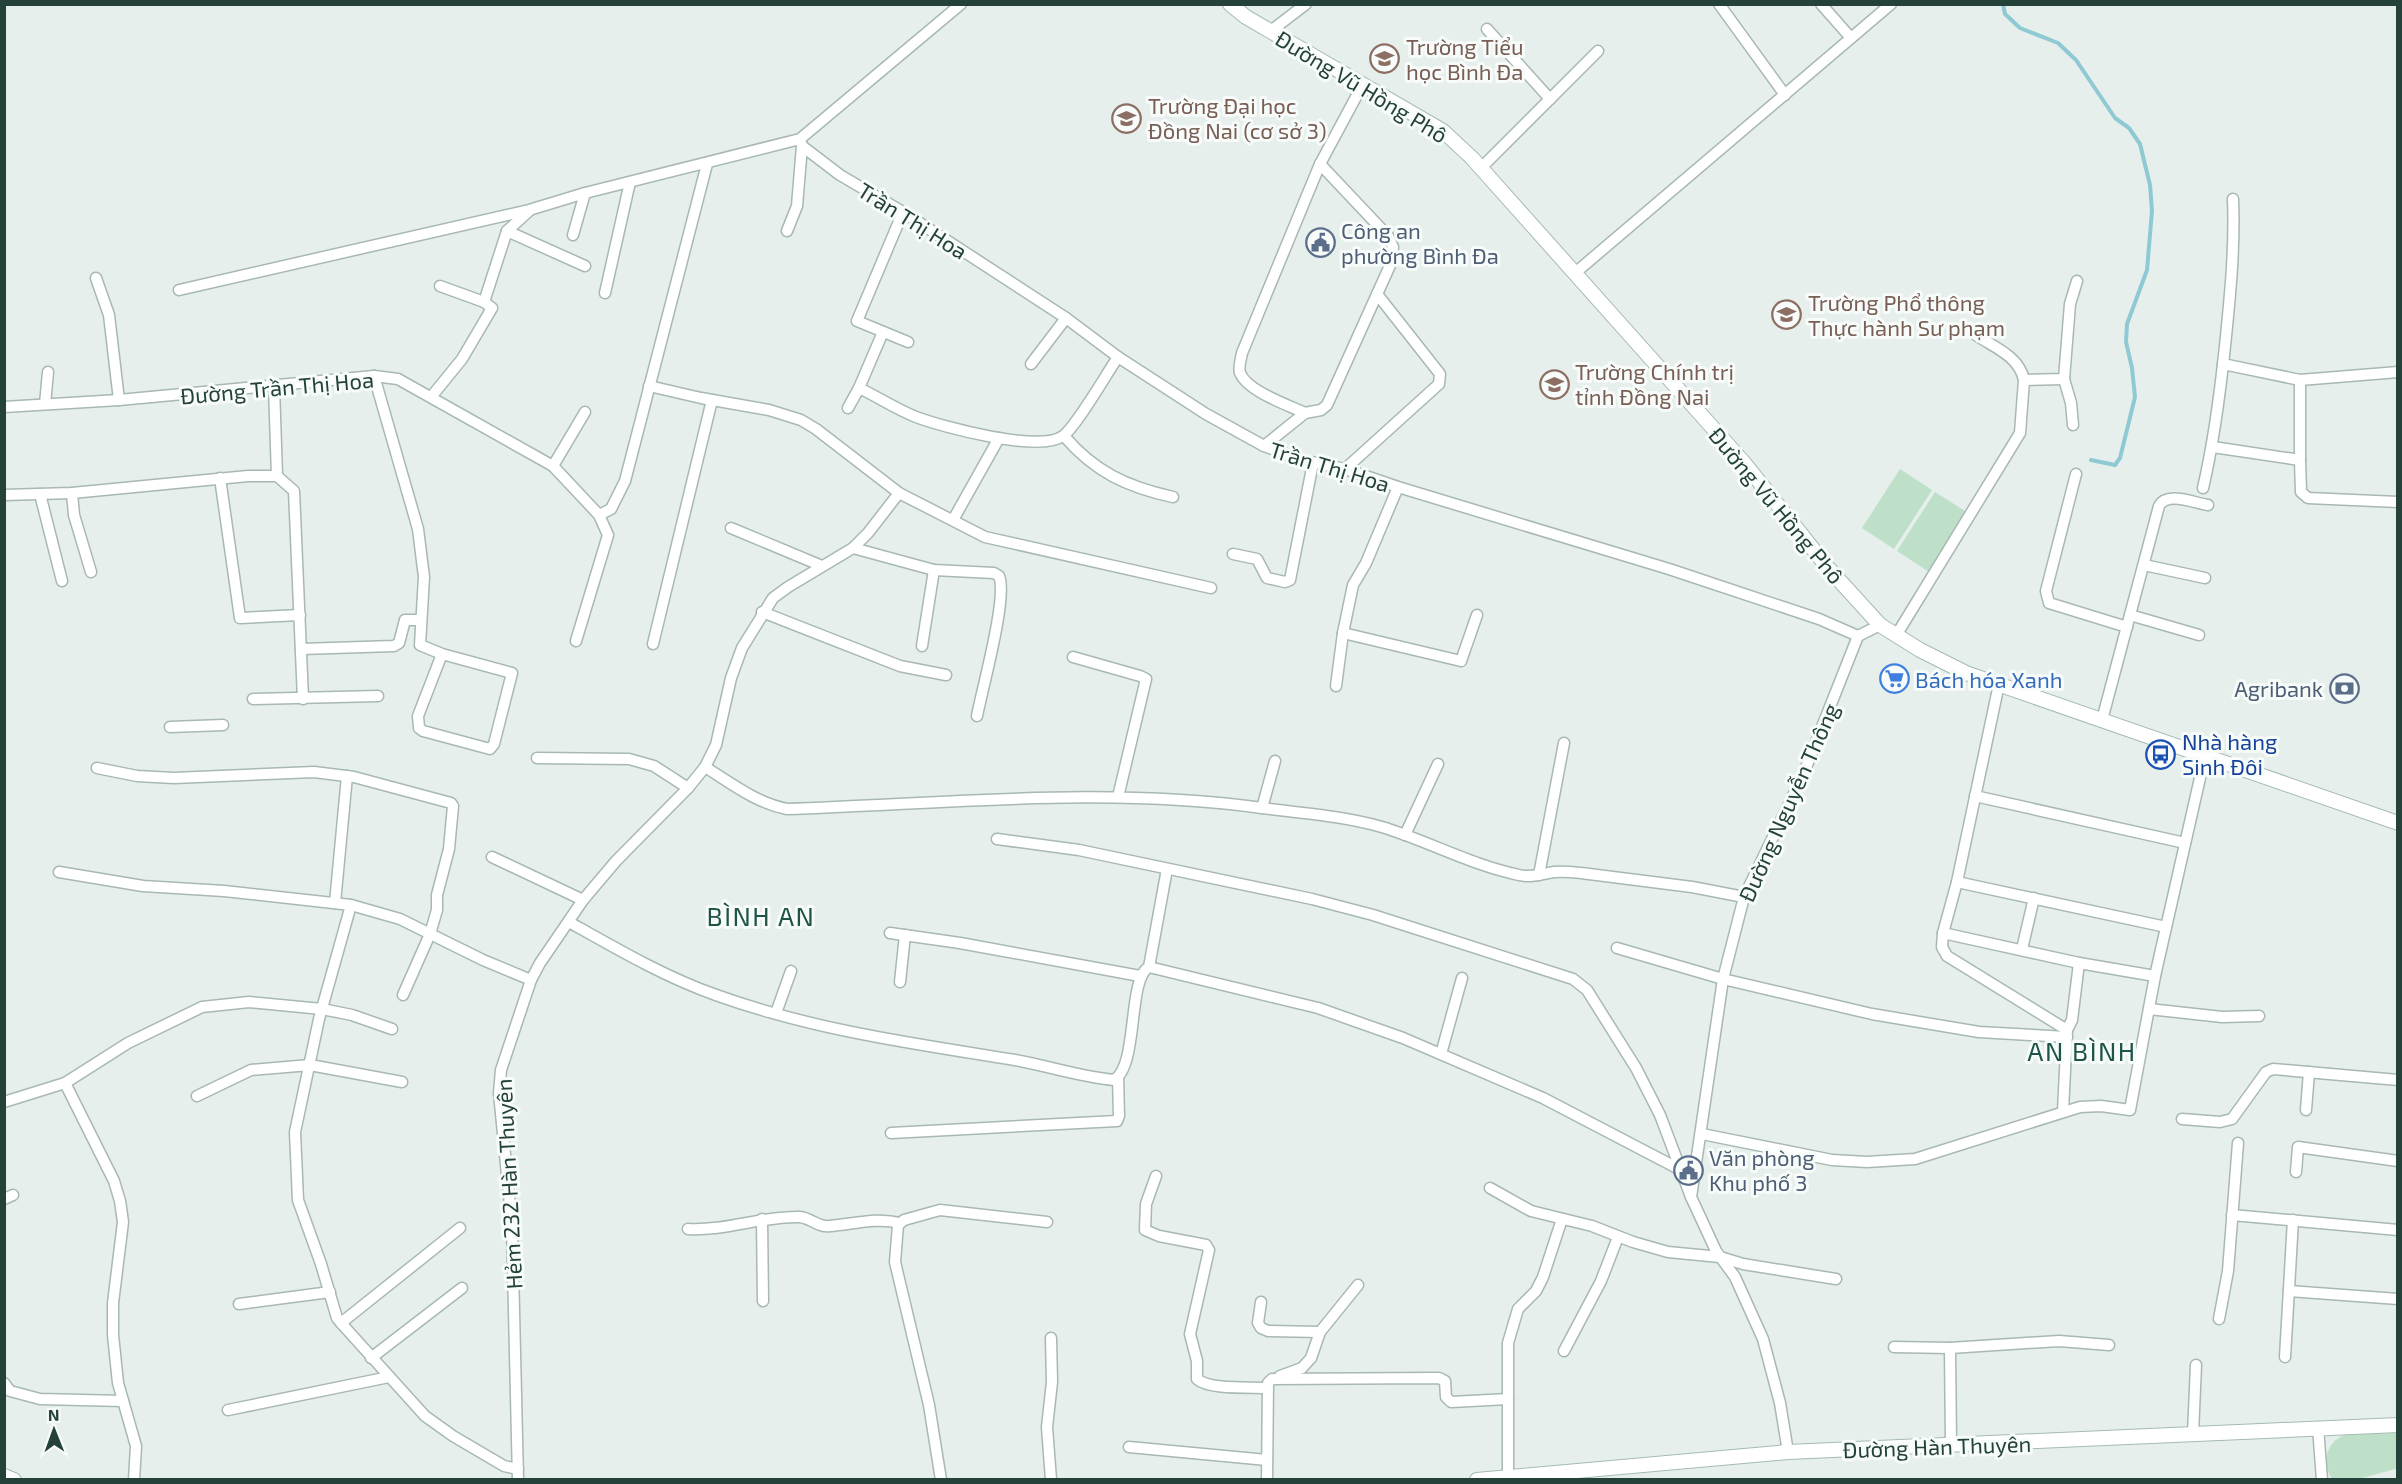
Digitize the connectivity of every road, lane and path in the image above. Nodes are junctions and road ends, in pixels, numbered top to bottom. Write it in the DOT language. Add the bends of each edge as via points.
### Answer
graph roads {
  1 [pos="961,4"];
  2 [pos="1230,4"];
  3 [pos="1306,4"];
  4 [pos="1719,4"];
  5 [pos="1821,4"];
  6 [pos="1891,4"];
  7 [pos="1487,29"];
  8 [pos="1272,30"];
  9 [pos="1851,38"];
  10 [pos="1598,51"];
  11 [pos="1364,84"];
  12 [pos="1785,95"];
  13 [pos="1550,99"];
  14 [pos="801,143"];
  15 [pos="707,164"];
  16 [pos="1320,164"];
  17 [pos="1481,168"];
  18 [pos="630,182"];
  19 [pos="585,193"];
  20 [pos="2233,199"];
  21 [pos="529,210"];
  22 [pos="903,212"];
  23 [pos="507,231"];
  24 [pos="787,231"];
  25 [pos="573,235"];
  26 [pos="585,266"];
  27 [pos="1575,273"];
  28 [pos="96,278"];
  29 [pos="2078,281"];
  30 [pos="440,286"];
  31 [pos="179,290"];
  32 [pos="605,293"];
  33 [pos="1377,294"];
  34 [pos="484,302"];
  35 [pos="1066,318"];
  36 [pos="883,332"];
  37 [pos="1976,335"];
  38 [pos="909,342"];
  39 [pos="1118,357"];
  40 [pos="1031,364"];
  41 [pos="2223,364"];
  42 [pos="48,372"];
  43 [pos="2397,372"];
  44 [pos="374,376"];
  45 [pos="2024,380"];
  46 [pos="2064,380"];
  47 [pos="2300,380"];
  48 [pos="649,386"];
  49 [pos="274,387"];
  50 [pos="859,388"];
  51 [pos="431,397"];
  52 [pos="119,400"];
  53 [pos="712,400"];
  54 [pos="45,404"];
  55 [pos="4,407"];
  56 [pos="848,408"];
  57 [pos="585,412"];
  58 [pos="1305,414"];
  59 [pos="2073,425"];
  60 [pos="1064,436"];
  61 [pos="999,438"];
  62 [pos="1264,446"];
  63 [pos="2213,447"];
  64 [pos="2300,460"];
  65 [pos="1313,463"];
  66 [pos="553,466"];
  67 [pos="1346,469"];
  68 [pos="2076,474"];
  69 [pos="277,476"];
  70 [pos="220,478"];
  71 [pos="1398,487"];
  72 [pos="2203,488"];
  73 [pos="899,493"];
  74 [pos="40,494"];
  75 [pos="72,494"];
  76 [pos="4,495"];
  77 [pos="1173,497"];
  78 [pos="2397,502"];
  79 [pos="2208,505"];
  80 [pos="599,515"];
  81 [pos="953,520"];
  82 [pos="731,528"];
  83 [pos="853,548"];
  84 [pos="1233,554"];
  85 [pos="2144,565"];
  86 [pos="822,566"];
  87 [pos="934,570"];
  88 [pos="91,572"];
  89 [pos="2205,578"];
  90 [pos="62,580"];
  91 [pos="1211,588"];
  92 [pos="762,612"];
  93 [pos="300,615"];
  94 [pos="1477,615"];
  95 [pos="2130,615"];
  96 [pos="421,620"];
  97 [pos="1880,626"];
  98 [pos="2127,627"];
  99 [pos="1343,633"];
  100 [pos="1897,634"];
  101 [pos="2199,635"];
  102 [pos="1858,636"];
  103 [pos="576,641"];
  104 [pos="653,644"];
  105 [pos="922,646"];
  106 [pos="301,649"];
  107 [pos="442,654"];
  108 [pos="1073,657"];
  109 [pos="946,675"];
  110 [pos="1999,684"];
  111 [pos="1335,686"];
  112 [pos="378,696"];
  113 [pos="253,699"];
  114 [pos="303,699"];
  115 [pos="977,716"];
  116 [pos="2102,720"];
  117 [pos="223,725"];
  118 [pos="170,727"];
  119 [pos="1564,743"];
  120 [pos="2205,756"];
  121 [pos="537,758"];
  122 [pos="1275,761"];
  123 [pos="1438,764"];
  124 [pos="705,767"];
  125 [pos="97,768"];
  126 [pos="347,776"];
  127 [pos="688,788"];
  128 [pos="1975,796"];
  129 [pos="1118,797"];
  130 [pos="1262,808"];
  131 [pos="2397,823"];
  132 [pos="1406,835"];
  133 [pos="997,839"];
  134 [pos="2185,843"];
  135 [pos="492,857"];
  136 [pos="1167,869"];
  137 [pos="59,872"];
  138 [pos="1539,875"];
  139 [pos="1957,882"];
  140 [pos="1744,897"];
  141 [pos="2034,898"];
  142 [pos="583,900"];
  143 [pos="335,903"];
  144 [pos="351,905"];
  145 [pos="569,922"];
  146 [pos="2166,927"];
  147 [pos="890,933"];
  148 [pos="1943,933"];
  149 [pos="430,934"];
  150 [pos="906,935"];
  151 [pos="1617,948"];
  152 [pos="2022,949"];
  153 [pos="2079,963"];
  154 [pos="1149,967"];
  155 [pos="791,971"];
  156 [pos="1140,976"];
  157 [pos="2155,976"];
  158 [pos="1462,978"];
  159 [pos="1723,979"];
  160 [pos="531,980"];
  161 [pos="900,982"];
  162 [pos="403,995"];
  163 [pos="322,1009"];
  164 [pos="2149,1009"];
  165 [pos="776,1014"];
  166 [pos="2259,1016"];
  167 [pos="392,1029"];
  168 [pos="2067,1034"];
  169 [pos="1441,1054"];
  170 [pos="310,1065"];
  171 [pos="2309,1072"];
  172 [pos="1118,1077"];
  173 [pos="2397,1080"];
  174 [pos="402,1082"];
  175 [pos="65,1083"];
  176 [pos="197,1096"];
  177 [pos="4,1102"];
  178 [pos="2307,1110"];
  179 [pos="2063,1111"];
  180 [pos="2182,1119"];
  181 [pos="891,1133"];
  182 [pos="1702,1134"];
  183 [pos="2238,1143"];
  184 [pos="2397,1161"];
  185 [pos="1681,1170"];
  186 [pos="2296,1172"];
  187 [pos="1156,1176"];
  188 [pos="1490,1188"];
  189 [pos="1691,1197"];
  190 [pos="2232,1215"];
  191 [pos="762,1219"];
  192 [pos="1562,1219"];
  193 [pos="2293,1220"];
  194 [pos="1047,1222"];
  195 [pos="900,1223"];
  196 [pos="459,1228"];
  197 [pos="688,1228"];
  198 [pos="2397,1230"];
  199 [pos="1618,1237"];
  200 [pos="1720,1257"];
  201 [pos="1836,1279"];
  202 [pos="1358,1285"];
  203 [pos="462,1287"];
  204 [pos="2289,1291"];
  205 [pos="330,1292"];
  206 [pos="2397,1299"];
  207 [pos="764,1301"];
  208 [pos="1261,1302"];
  209 [pos="239,1304"];
  210 [pos="2219,1319"];
  211 [pos="341,1323"];
  212 [pos="1320,1332"];
  213 [pos="1051,1338"];
  214 [pos="2109,1345"];
  215 [pos="1894,1347"];
  216 [pos="1950,1348"];
  217 [pos="1563,1351"];
  218 [pos="2285,1357"];
  219 [pos="371,1358"];
  220 [pos="2196,1365"];
  221 [pos="389,1377"];
  222 [pos="4,1383"];
  223 [pos="1270,1383"];
  224 [pos="1508,1398"];
  225 [pos="123,1401"];
  226 [pos="228,1410"];
  227 [pos="2397,1425"];
  228 [pos="2318,1427"];
  229 [pos="2193,1434"];
  230 [pos="1951,1445"];
  231 [pos="1129,1447"];
  232 [pos="1788,1452"];
  233 [pos="1267,1460"];
  234 [pos="518,1474"];
  235 [pos="4,1476"];
  236 [pos="1508,1477"];
  237 [pos="14,1479"];
  238 [pos="134,1479"];
  239 [pos="941,1479"];
  240 [pos="1051,1479"];
  241 [pos="1267,1479"];
  242 [pos="1477,1479"];
  243 [pos="2322,1479"];
  1 -- 14 [label="street"];
  2 -- 8 [label="street, Đường Vũ Hồng Phô"];
  3 -- 8 [label="street"];
  4 -- 12 [label="street"];
  5 -- 9 [label="street"];
  6 -- 9 [label="street"];
  7 -- 13 [label="street"];
  8 -- 11 [label="street, Đường Vũ Hồng Phô"];
  9 -- 12 [label="street"];
  10 -- 13 [label="street"];
  11 -- 16 [label="street"];
  11 -- 17 [label="street, Đường Vũ Hồng Phô" via="1443,131"];
  12 -- 27 [label="street"];
  13 -- 17 [label="street"];
  14 -- 15 [label="street"];
  14 -- 22 [label="street, Trần Thị Hoa" via="840,175"];
  14 -- 24 [label="street" via="797,206"];
  15 -- 18 [label="street"];
  15 -- 48 [label="street"];
  16 -- 33 [label="street" via="1388,236 1393,247 1392,261"];
  16 -- 58 [label="street" via="1239,365 1246,381"];
  17 -- 27 [label="street, Đường Vũ Hồng Phô"];
  18 -- 19 [label="street"];
  18 -- 32 [label="street"];
  19 -- 21 [label="street"];
  19 -- 25 [label="street"];
  20 -- 41 [label="street" via="2232,282"];
  21 -- 23 [label="street"];
  21 -- 31 [label="street"];
  22 -- 35 [label="street, Trần Thị Hoa"];
  22 -- 36 [label="street" via="857,321"];
  23 -- 26 [label="street"];
  23 -- 34 [label="street"];
  27 -- 97 [label="street, Đường Vũ Hồng Phô" via="1745,464"];
  28 -- 52 [label="street" via="109,315"];
  29 -- 46 [label="street" via="2070,304"];
  30 -- 34 [label="street"];
  33 -- 58 [label="street" via="1327,405"];
  33 -- 67 [label="street" via="1441,380"];
  34 -- 51 [label="street" via="492,308 462,359"];
  35 -- 39 [label="street, Trần Thị Hoa"];
  35 -- 40 [label="street"];
  36 -- 38 [label="street"];
  36 -- 50 [label="street"];
  37 -- 45 [label="street" via="2016,362"];
  39 -- 60 [label="street"];
  39 -- 62 [label="street, Trần Thị Hoa"];
  41 -- 47 [label="street"];
  41 -- 63 [label="street"];
  42 -- 54 [label="street"];
  43 -- 47 [label="street"];
  44 -- 49 [label="street, Đường Trần Thị Hoa"];
  44 -- 51 [label="street, Đường Trần Thị Hoa" via="398,379"];
  44 -- 96 [label="street" via="418,529 424,578"];
  45 -- 46 [label="street"];
  45 -- 100 [label="street" via="2020,433"];
  46 -- 59 [label="street"];
  47 -- 64 [label="street"];
  48 -- 53 [label="street"];
  48 -- 80 [label="street" via="625,481 611,509"];
  49 -- 52 [label="street, Đường Trần Thị Hoa"];
  49 -- 69 [label="street"];
  50 -- 56 [label="street"];
  50 -- 61 [label="street" via="916,417"];
  51 -- 66 [label="street, Đường Trần Thị Hoa"];
  52 -- 54 [label="street, Đường Trần Thị Hoa"];
  53 -- 73 [label="street" via="801,420"];
  53 -- 104 [label="street"];
  54 -- 55 [label="street, Đường Trần Thị Hoa"];
  57 -- 66 [label="street"];
  58 -- 62 [label="street"];
  60 -- 61 [label="street" via="1045,441"];
  60 -- 77 [label="street" via="1079,453 1121,482"];
  61 -- 81 [label="street"];
  62 -- 65 [label="street, Trần Thị Hoa"];
  63 -- 64 [label="street"];
  63 -- 72 [label="street"];
  64 -- 78 [label="street" via="2301,492 2308,498"];
  65 -- 67 [label="street, Trần Thị Hoa"];
  65 -- 84 [label="street" via="1290,580 1267,578 1257,559"];
  66 -- 80 [label="street, Đường Trần Thị Hoa"];
  67 -- 71 [label="street, Trần Thị Hoa"];
  68 -- 98 [label="street" via="2046,591 2049,603"];
  69 -- 70 [label="street"];
  69 -- 93 [label="street" via="294,491"];
  70 -- 75 [label="street"];
  70 -- 93 [label="street" via="240,618"];
  71 -- 99 [label="street" via="1353,585"];
  71 -- 102 [label="street, Trần Thị Hoa" via="1669,569"];
  73 -- 81 [label="street"];
  73 -- 83 [label="street, Hẻm 232 Hàn Thuyên"];
  74 -- 75 [label="street"];
  74 -- 76 [label="street"];
  74 -- 90 [label="street"];
  75 -- 88 [label="street" via="74,515"];
  79 -- 85 [label="street" via="2169,498 2162,502"];
  80 -- 103 [label="street" via="608,535"];
  81 -- 91 [label="street" via="985,537"];
  82 -- 86 [label="street"];
  83 -- 86 [label="street, Hẻm 232 Hàn Thuyên"];
  83 -- 87 [label="street"];
  85 -- 89 [label="street"];
  85 -- 95 [label="street"];
  86 -- 92 [label="street, Hẻm 232 Hàn Thuyên" via="773,598"];
  87 -- 105 [label="street"];
  87 -- 115 [label="street" via="994,573 1001,578 996,628"];
  92 -- 109 [label="street" via="900,666"];
  92 -- 124 [label="street, Hẻm 232 Hàn Thuyên" via="734,669 716,745"];
  93 -- 106 [label="street"];
  94 -- 99 [label="street" via="1461,661"];
  95 -- 98 [label="street"];
  95 -- 101 [label="street"];
  96 -- 106 [label="street" via="405,620 399,643 394,646"];
  96 -- 107 [label="street" via="420,645"];
  97 -- 100 [label="street, Đường Vũ Hồng Phô"];
  97 -- 102 [label="street"];
  98 -- 116 [label="street"];
  99 -- 111 [label="street"];
  100 -- 110 [label="street, Đường Vũ Hồng Phô" via="1948,665"];
  102 -- 140 [label="street, Đường Nguyễn Thông" via="1803,775"];
  106 -- 114 [label="street"];
  107 -- 107 [label="street" via="418,716 419,728 490,749 512,673"];
  108 -- 129 [label="street" via="1146,679"];
  110 -- 116 [label="street, Đường Vũ Hồng Phô"];
  110 -- 128 [label="street"];
  112 -- 114 [label="street"];
  113 -- 114 [label="street"];
  116 -- 120 [label="street, Đường Vũ Hồng Phô"];
  117 -- 118 [label="street"];
  119 -- 138 [label="street"];
  120 -- 131 [label="street, Đường Vũ Hồng Phô"];
  120 -- 134 [label="street"];
  121 -- 127 [label="street" via="629,759 654,766"];
  122 -- 130 [label="street"];
  123 -- 132 [label="street"];
  124 -- 127 [label="street, Hẻm 232 Hàn Thuyên"];
  124 -- 129 [label="street" via="753,797 787,809"];
  125 -- 126 [label="street" via="174,778 314,772"];
  126 -- 143 [label="street"];
  126 -- 149 [label="street" via="453,806 449,849"];
  127 -- 142 [label="street, Hẻm 232 Hàn Thuyên"];
  128 -- 134 [label="street"];
  128 -- 139 [label="street"];
  129 -- 130 [label="street"];
  130 -- 132 [label="street" via="1362,822"];
  132 -- 138 [label="street" via="1486,866 1520,876"];
  133 -- 136 [label="street" via="1079,850"];
  134 -- 146 [label="street"];
  135 -- 142 [label="street"];
  136 -- 154 [label="street"];
  136 -- 185 [label="street" via="1373,915 1573,979 1587,990 1636,1068"];
  137 -- 143 [label="street" via="143,886"];
  138 -- 140 [label="street" via="1565,871"];
  139 -- 141 [label="street"];
  139 -- 148 [label="street"];
  140 -- 159 [label="street, Đường Nguyễn Thông"];
  141 -- 146 [label="street"];
  141 -- 152 [label="street"];
  142 -- 145 [label="street, Hẻm 232 Hàn Thuyên"];
  143 -- 144 [label="street"];
  144 -- 149 [label="street" via="400,919"];
  144 -- 163 [label="street"];
  145 -- 160 [label="street, Hẻm 232 Hàn Thuyên"];
  145 -- 165 [label="street" via="642,962 703,989"];
  146 -- 157 [label="street"];
  147 -- 150 [label="street"];
  148 -- 152 [label="street"];
  148 -- 168 [label="street" via="1942,946 1947,956"];
  149 -- 160 [label="street"];
  149 -- 162 [label="street"];
  150 -- 156 [label="street"];
  150 -- 161 [label="street"];
  151 -- 159 [label="street"];
  152 -- 153 [label="street"];
  153 -- 157 [label="street"];
  153 -- 168 [label="street"];
  154 -- 156 [label="street"];
  154 -- 169 [label="street" via="1318,1008"];
  155 -- 165 [label="street"];
  156 -- 172 [label="street" via="1128,1047"];
  157 -- 164 [label="street"];
  158 -- 169 [label="street"];
  159 -- 168 [label="street" via="1872,1014 1979,1032"];
  159 -- 182 [label="street, Đường Nguyễn Thông"];
  160 -- 234 [label="street, Hẻm 232 Hàn Thuyên" via="501,1070 499,1093 512,1226"];
  163 -- 167 [label="street"];
  163 -- 170 [label="street"];
  163 -- 175 [label="street" via="249,1002 202,1007 128,1043"];
  164 -- 166 [label="street" via="2222,1017"];
  164 -- 179 [label="street" via="2130,1110 2101,1106"];
  165 -- 172 [label="street" via="869,1036 1109,1079"];
  168 -- 179 [label="street"];
  169 -- 185 [label="street" via="1571,1112"];
  170 -- 174 [label="street"];
  170 -- 176 [label="street" via="250,1070"];
  170 -- 205 [label="street" via="295,1132 298,1200"];
  171 -- 173 [label="street"];
  171 -- 178 [label="street"];
  171 -- 180 [label="street" via="2266,1072 2232,1119"];
  172 -- 181 [label="street" via="1117,1121"];
  175 -- 177 [label="street"];
  175 -- 225 [label="street" via="114,1181 120,1201 123,1222 113,1335"];
  179 -- 182 [label="street" via="1915,1159 1832,1160"];
  182 -- 189 [label="street, Đường Nguyễn Thông"];
  183 -- 190 [label="street"];
  184 -- 186 [label="street" via="2298,1147"];
  185 -- 189 [label="street"];
  187 -- 223 [label="street" via="1146,1204 1145,1230 1206,1245 1209,1250 1190,1335 1197,1379 1222,1386"];
  188 -- 192 [label="street" via="1531,1211"];
  189 -- 200 [label="street"];
  190 -- 193 [label="street"];
  190 -- 210 [label="street"];
  191 -- 195 [label="street" via="802,1217 828,1227 859,1221"];
  191 -- 197 [label="street" via="727,1227"];
  191 -- 207 [label="street"];
  192 -- 199 [label="street"];
  192 -- 224 [label="street" via="1543,1277 1512,1323"];
  193 -- 198 [label="street"];
  193 -- 204 [label="street"];
  194 -- 195 [label="street" via="940,1210"];
  195 -- 239 [label="street" via="895,1262 929,1405"];
  196 -- 211 [label="street"];
  199 -- 200 [label="street" via="1668,1252"];
  199 -- 217 [label="street" via="1601,1281"];
  200 -- 201 [label="street"];
  200 -- 232 [label="street" via="1735,1277 1762,1339 1780,1403"];
  202 -- 212 [label="street"];
  203 -- 219 [label="street"];
  204 -- 206 [label="street"];
  204 -- 218 [label="street"];
  205 -- 209 [label="street"];
  205 -- 211 [label="street"];
  208 -- 212 [label="street" via="1261,1328"];
  211 -- 219 [label="street"];
  212 -- 223 [label="street" via="1311,1358 1302,1368"];
  213 -- 240 [label="street" via="1047,1427"];
  214 -- 216 [label="street" via="2059,1341"];
  215 -- 216 [label="street"];
  216 -- 230 [label="street"];
  219 -- 221 [label="street"];
  220 -- 229 [label="street"];
  221 -- 226 [label="street"];
  221 -- 234 [label="street" via="425,1416"];
  222 -- 225 [label="street" via="10,1390 40,1399"];
  223 -- 224 [label="street" via="1439,1378 1445,1381 1446,1397 1451,1401"];
  223 -- 233 [label="street"];
  224 -- 236 [label="street"];
  225 -- 238 [label="street" via="136,1446"];
  227 -- 228 [label="street, Đường Hàn Thuyên"];
  228 -- 229 [label="street, Đường Hàn Thuyên"];
  228 -- 243 [label="street"];
  229 -- 230 [label="street, Đường Hàn Thuyên"];
  230 -- 232 [label="street, Đường Hàn Thuyên"];
  231 -- 233 [label="street"];
  232 -- 236 [label="street, Đường Hàn Thuyên"];
  233 -- 241 [label="street"];
  235 -- 237 [label="street"];
  236 -- 242 [label="street, Đường Hàn Thuyên"];
}
